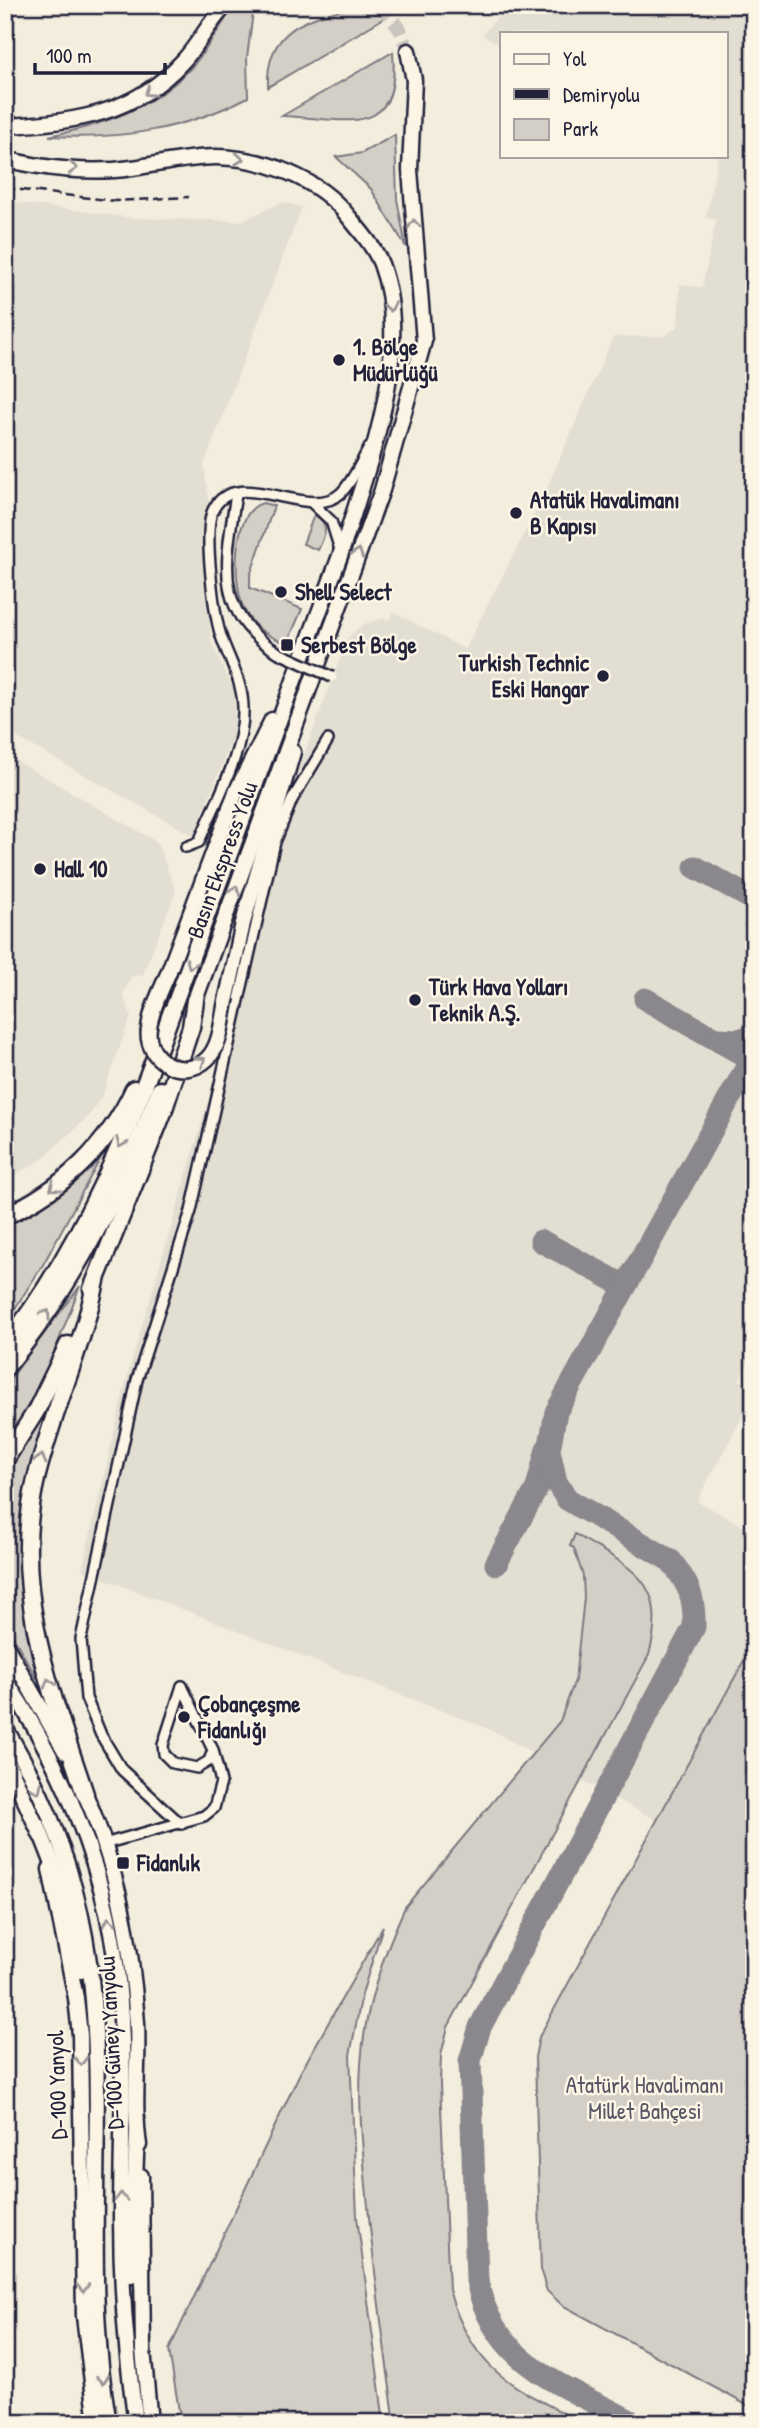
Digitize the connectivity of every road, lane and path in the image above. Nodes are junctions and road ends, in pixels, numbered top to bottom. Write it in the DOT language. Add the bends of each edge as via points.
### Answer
graph roads {
  1 [pos="226,5"];
  2 [pos="408,51"];
  3 [pos="5,126"];
  4 [pos="7,160"];
  5 [pos="373,443"];
  6 [pos="236,494"];
  7 [pos="312,503"];
  8 [pos="341,553"];
  9 [pos="332,677"];
  10 [pos="290,692"];
  11 [pos="293,732"];
  12 [pos="328,740"];
  13 [pos="186,847"];
  14 [pos="195,1000"];
  15 [pos="173,1011"];
  16 [pos="5,1216"];
  17 [pos="96,1282"];
  18 [pos="5,1346"];
  19 [pos="5,1368"];
  20 [pos="5,1460"];
  21 [pos="5,1644"];
  22 [pos="5,1679"];
  23 [pos="5,1728"];
  24 [pos="212,1750"];
  25 [pos="5,1757"];
  26 [pos="85,1794"];
  27 [pos="181,1824"];
  28 [pos="38,1826"];
  29 [pos="104,1844"];
  30 [pos="95,2041"];
  31 [pos="137,2133"];
  32 [pos="128,2364"];
  33 [pos="97,2423"];
  34 [pos="110,2423"];
  35 [pos="136,2423"];
  36 [pos="150,2423"];
  1 -- 3 [label="main road, one-way" via="185,60 133,103 95,116"];
  11 -- 2 [label="main road, Basın Ekspress Yolu, one-way" via="382,490 424,341 410,170 414,80"];
  4 -- 5 [label="main road, Basın Ekspress Yolu, one-way" via="97,169 216,157 252,161 288,173 332,198 381,264 392,313 386,406"];
  5 -- 7 [label="street" via="341,493"];
  5 -- 8 [label="main road, Basın Ekspress Yolu"];
  6 -- 7 [label="street" via="268,492"];
  6 -- 9 [label="street, bridge" via="228,594 246,628 279,653"];
  6 -- 13 [label="street" via="213,508 209,531 216,615 241,688 242,726 200,842"];
  7 -- 8 [label="street" via="331,521"];
  8 -- 10 [label="main road, Basın Ekspress Yolu"];
  10 -- 11 [label="main road, one-way, bridge" via="245,771 152,1017 149,1035 157,1057 174,1068 197,1066 215,1049 243,923 290,767"];
  10 -- 15 [label="main road, Basın Ekspress Yolu, one-way"];
  14 -- 11 [label="main road, Basın Ekspress Yolu, one-way"];
  12 -- 27 [label="street" via="292,800 275,842 191,1211 137,1380 81,1639 86,1698 101,1735 122,1770"];
  14 -- 17 [label="highway" via="191,1027 162,1115"];
  19 -- 14 [label="highway, Basın Ekspress Yolu, one-way" via="53,1304 111,1203"];
  15 -- 16 [label="highway, one-way" via="104,1139 59,1184"];
  15 -- 18 [label="highway, Basın Ekspress Yolu, one-way" via="109,1173 50,1282"];
  17 -- 20 [label="highway" via="36,1411"];
  26 -- 17 [label="highway, one-way" via="33,1622 28,1524 36,1479"];
  21 -- 26 [label="main road, D-100 Güney Yanyolu"];
  32 -- 22 [label="main road, one-way" via="122,2280 121,2022 112,1939 94,1861 69,1794"];
  23 -- 30 [label="main road, one-way" via="45,1805 75,1891 89,1960"];
  24 -- 24 [label="street" via="209,1761 197,1768 173,1763 164,1754 182,1686"];
  24 -- 27 [label="street" via="221,1782 214,1808"];
  25 -- 28 [label="main road, D-100 Yanyol"];
  26 -- 29 [label="main road, D-100 Güney Yanyolu"];
  27 -- 29 [label="street"];
  28 -- 30 [label="main road" via="64,1892"];
  28 -- 33 [label="main road, D-100 Yanyol, one-way" via="58,1902 80,2035 83,2291"];
  29 -- 31 [label="main road, D-100 Güney Yanyolu" via="122,1907 132,1969"];
  30 -- 34 [label="main road, one-way" via="95,2272"];
  31 -- 32 [label="main road"];
  31 -- 36 [label="main road, D-100 Güney Yanyolu" via="143,2350"];
  32 -- 35 [label="main road"];
}
